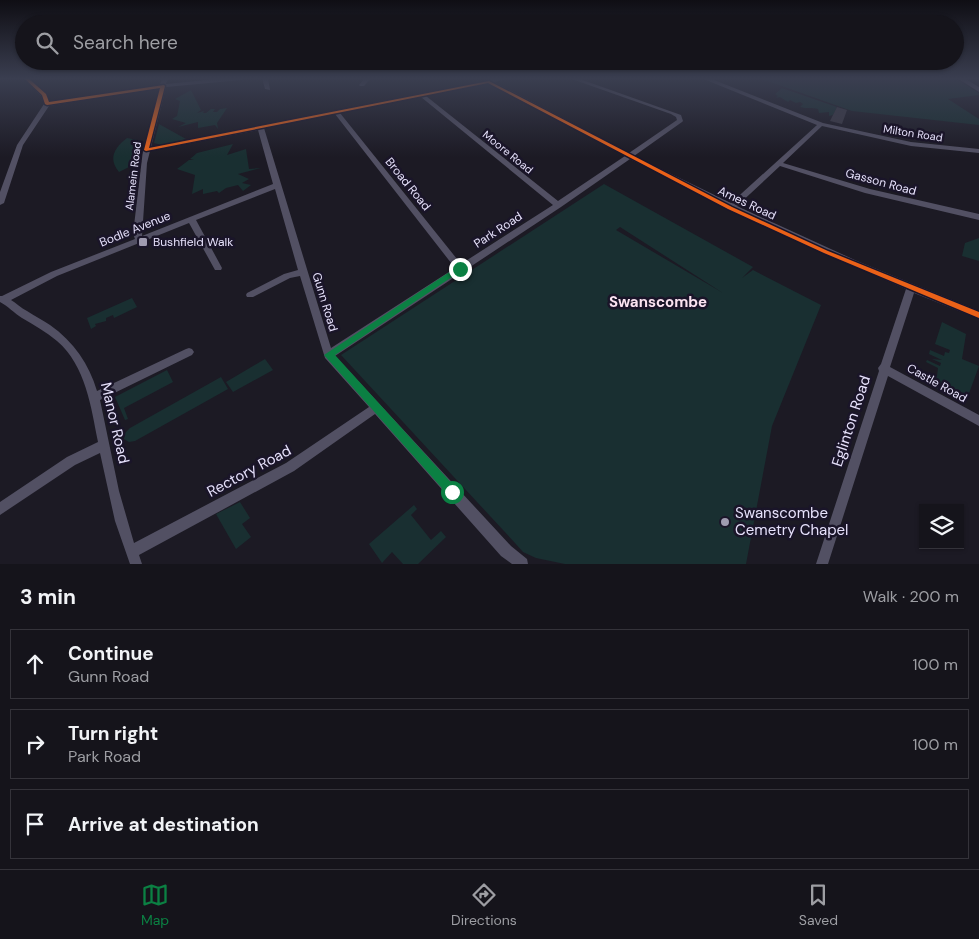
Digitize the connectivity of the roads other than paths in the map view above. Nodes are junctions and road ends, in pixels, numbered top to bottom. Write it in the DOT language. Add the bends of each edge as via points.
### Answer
graph roads {
  1 [pos="47,104"];
  2 [pos="158,104"];
  3 [pos="381,104"];
  4 [pos="433,104"];
  5 [pos="532,104"];
  6 [pos="646,104"];
  7 [pos="771,104"];
  8 [pos="337,113"];
  9 [pos="821,124"];
  10 [pos="260,128"];
  11 [pos="146,150"];
  12 [pos="979,151"];
  13 [pos="631,157"];
  14 [pos="780,164"];
  15 [pos="277,185"];
  16 [pos="0,203"];
  17 [pos="558,205"];
  18 [pos="730,208"];
  19 [pos="979,217"];
  20 [pos="191,219"];
  21 [pos="139,240"];
  22 [pos="218,268"];
  23 [pos="460,269"];
  24 [pos="302,272"];
  25 [pos="911,288"];
  26 [pos="250,295"];
  27 [pos="2,299"];
  28 [pos="979,315"];
  29 [pos="189,352"];
  30 [pos="328,355"];
  31 [pos="883,368"];
  32 [pos="96,397"];
  33 [pos="376,408"];
  34 [pos="979,421"];
  35 [pos="104,445"];
  36 [pos="0,509"];
  37 [pos="131,552"];
  38 [pos="136,564"];
  39 [pos="522,564"];
  40 [pos="822,564"];
  1 -- 16 [label="street" via="20,145"];
  2 -- 11 [label="street, Alamein Road"];
  3 -- 8 [label="street"];
  4 -- 17 [label="street, Moore Road"];
  5 -- 13 [label="street, Ames Road"];
  6 -- 13 [label="street, Park Road" via="679,116 678,124"];
  7 -- 9 [label="street, Milton Road"];
  8 -- 10 [label="street"];
  8 -- 23 [label="street, Broad Road"];
  9 -- 12 [label="street, Milton Road" via="911,144"];
  9 -- 14 [label="street"];
  10 -- 11 [label="street"];
  10 -- 15 [label="street, Gunn Road"];
  11 -- 21 [label="street, Alamein Road"];
  13 -- 17 [label="street, Park Road"];
  13 -- 18 [label="street, Ames Road"];
  14 -- 18 [label="street"];
  14 -- 19 [label="street, Gasson Road" via="868,191"];
  15 -- 20 [label="street, Bodle Avenue"];
  15 -- 24 [label="street, Gunn Road"];
  17 -- 23 [label="street, Park Road"];
  18 -- 25 [label="street, Ames Road"];
  20 -- 21 [label="street, Bodle Avenue"];
  20 -- 22 [label="street"];
  21 -- 27 [label="street, Bodle Avenue"];
  23 -- 30 [label="street, Park Road"];
  24 -- 26 [label="street"];
  24 -- 30 [label="street, Gunn Road"];
  25 -- 28 [label="street, Ames Road"];
  25 -- 31 [label="street, Eglinton Road"];
  27 -- 32 [label="street, Manor Road" via="63,340 86,373"];
  29 -- 32 [label="street"];
  30 -- 33 [label="street, Gunn Road"];
  31 -- 34 [label="street, Castle Road"];
  31 -- 40 [label="street, Eglinton Road"];
  32 -- 35 [label="street, Manor Road"];
  33 -- 37 [label="street, Rectory Road" via="290,467"];
  33 -- 39 [label="street, Gunn Road" via="506,551"];
  35 -- 36 [label="street" via="74,460"];
  35 -- 37 [label="street, Manor Road"];
  37 -- 38 [label="street, Manor Road"];
}
